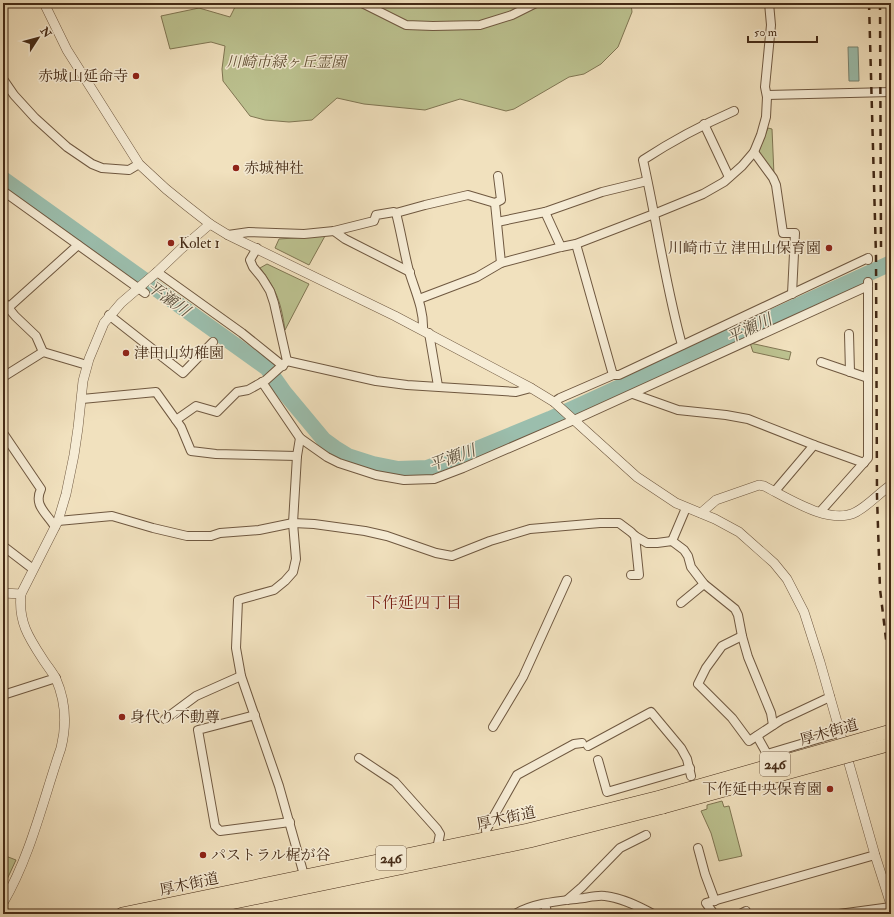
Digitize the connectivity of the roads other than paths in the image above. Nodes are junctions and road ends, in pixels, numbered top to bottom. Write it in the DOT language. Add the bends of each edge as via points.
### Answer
graph roads {
  1 [pos="44,3"];
  2 [pos="362,3"];
  3 [pos="536,3"];
  4 [pos="769,3"];
  5 [pos="3,79"];
  6 [pos="891,92"];
  7 [pos="767,95"];
  8 [pos="734,110"];
  9 [pos="704,124"];
  10 [pos="754,152"];
  11 [pos="139,164"];
  12 [pos="498,176"];
  13 [pos="729,177"];
  14 [pos="648,181"];
  15 [pos="3,191"];
  16 [pos="495,202"];
  17 [pos="545,212"];
  18 [pos="396,213"];
  19 [pos="654,214"];
  20 [pos="497,222"];
  21 [pos="210,224"];
  22 [pos="334,232"];
  23 [pos="228,235"];
  24 [pos="576,244"];
  25 [pos="78,245"];
  26 [pos="560,246"];
  27 [pos="257,248"];
  28 [pos="868,260"];
  29 [pos="501,263"];
  30 [pos="410,272"];
  31 [pos="156,273"];
  32 [pos="141,289"];
  33 [pos="792,294"];
  34 [pos="419,299"];
  35 [pos="6,305"];
  36 [pos="109,316"];
  37 [pos="426,332"];
  38 [pos="849,334"];
  39 [pos="213,342"];
  40 [pos="682,345"];
  41 [pos="43,352"];
  42 [pos="821,362"];
  43 [pos="87,365"];
  44 [pos="283,365"];
  45 [pos="850,372"];
  46 [pos="613,375"];
  47 [pos="3,377"];
  48 [pos="868,378"];
  49 [pos="264,381"];
  50 [pos="438,386"];
  51 [pos="531,388"];
  52 [pos="633,394"];
  53 [pos="82,399"];
  54 [pos="556,403"];
  55 [pos="176,420"];
  56 [pos="574,420"];
  57 [pos="3,433"];
  58 [pos="300,438"];
  59 [pos="814,445"];
  60 [pos="297,456"];
  61 [pos="864,462"];
  62 [pos="891,485"];
  63 [pos="775,491"];
  64 [pos="686,508"];
  65 [pos="820,512"];
  66 [pos="701,513"];
  67 [pos="293,523"];
  68 [pos="57,524"];
  69 [pos="635,536"];
  70 [pos="672,541"];
  71 [pos="3,546"];
  72 [pos="34,569"];
  73 [pos="631,575"];
  74 [pos="567,580"];
  75 [pos="704,584"];
  76 [pos="3,593"];
  77 [pos="22,594"];
  78 [pos="681,602"];
  79 [pos="742,636"];
  80 [pos="241,676"];
  81 [pos="56,678"];
  82 [pos="3,695"];
  83 [pos="830,696"];
  84 [pos="255,715"];
  85 [pos="165,718"];
  86 [pos="773,725"];
  87 [pos="493,727"];
  88 [pos="891,731"];
  89 [pos="841,732"];
  90 [pos="757,736"];
  91 [pos="891,744"];
  92 [pos="359,758"];
  93 [pos="598,760"];
  94 [pos="661,802"];
  95 [pos="290,822"];
  96 [pos="646,835"];
  97 [pos="487,838"];
  98 [pos="698,848"];
  99 [pos="437,849"];
  100 [pos="875,855"];
  101 [pos="304,875"];
  102 [pos="566,900"];
  103 [pos="715,901"];
  104 [pos="3,903"];
  105 [pos="545,904"];
  106 [pos="891,906"];
  107 [pos="122,914"];
  108 [pos="177,914"];
  109 [pos="516,914"];
  110 [pos="549,914"];
  111 [pos="653,914"];
  112 [pos="714,914"];
  113 [pos="839,914"];
  1 -- 11 [label="street" via="67,50"];
  2 -- 3 [label="street" via="406,25 433,26 480,25 512,15"];
  4 -- 7 [label="street" via="771,25 765,86"];
  5 -- 11 [label="street" via="35,118 67,147 92,164 102,168 129,170"];
  6 -- 7 [label="street"];
  7 -- 10 [label="street" via="766,117"];
  8 -- 9 [label="street"];
  9 -- 13 [label="street"];
  9 -- 14 [label="street" via="643,160"];
  10 -- 13 [label="street"];
  10 -- 33 [label="street" via="776,185 782,233 795,233"];
  11 -- 21 [label="street"];
  12 -- 16 [label="street" via="501,200"];
  13 -- 19 [label="street" via="703,194"];
  14 -- 17 [label="street" via="602,192"];
  14 -- 19 [label="street"];
  15 -- 25 [label="street"];
  16 -- 18 [label="street" via="468,195"];
  16 -- 20 [label="street"];
  17 -- 20 [label="street"];
  17 -- 26 [label="street"];
  18 -- 22 [label="street" via="376,215 374,221"];
  18 -- 30 [label="street"];
  19 -- 24 [label="street"];
  19 -- 40 [label="street" via="672,309"];
  20 -- 29 [label="street"];
  21 -- 23 [label="street"];
  21 -- 31 [label="street"];
  22 -- 23 [label="street" via="249,232"];
  22 -- 30 [label="street"];
  23 -- 27 [label="street"];
  24 -- 26 [label="street"];
  24 -- 46 [label="street"];
  25 -- 32 [label="street"];
  25 -- 35 [label="street"];
  26 -- 29 [label="street"];
  27 -- 37 [label="street"];
  27 -- 44 [label="street" via="250,260 270,291 274,303"];
  28 -- 33 [label="street"];
  29 -- 34 [label="street" via="477,277"];
  30 -- 34 [label="street"];
  31 -- 32 [label="street"];
  31 -- 44 [label="street"];
  32 -- 36 [label="street"];
  33 -- 40 [label="street"];
  34 -- 37 [label="street"];
  35 -- 41 [label="street" via="36,336"];
  36 -- 39 [label="street" via="183,373"];
  36 -- 43 [label="street"];
  37 -- 50 [label="street"];
  37 -- 51 [label="street"];
  38 -- 45 [label="street"];
  40 -- 46 [label="street"];
  41 -- 43 [label="street"];
  41 -- 47 [label="street"];
  42 -- 45 [label="street"];
  43 -- 53 [label="street"];
  44 -- 49 [label="street"];
  44 -- 50 [label="street" via="384,382"];
  45 -- 48 [label="street"];
  46 -- 54 [label="street" via="560,398"];
  48 -- 52 [label="street" via="868,284"];
  48 -- 61 [label="street" via="868,458"];
  49 -- 55 [label="street" via="248,390 237,392 217,412 196,406"];
  49 -- 58 [label="street"];
  50 -- 51 [label="street" via="516,392"];
  51 -- 54 [label="street"];
  52 -- 56 [label="street"];
  52 -- 59 [label="street" via="678,410 748,419"];
  53 -- 55 [label="street" via="156,392"];
  53 -- 68 [label="street" via="70,474"];
  54 -- 56 [label="street"];
  55 -- 60 [label="street" via="182,427 192,451"];
  56 -- 58 [label="street" via="434,479 404,480 364,471 339,463"];
  56 -- 64 [label="street" via="637,477"];
  57 -- 68 [label="street" via="42,489 38,504"];
  58 -- 60 [label="street"];
  59 -- 61 [label="street"];
  59 -- 63 [label="street"];
  60 -- 67 [label="street"];
  61 -- 65 [label="street"];
  62 -- 65 [label="street" via="863,508 850,514 831,515"];
  63 -- 65 [label="street"];
  63 -- 66 [label="street" via="759,485 716,500"];
  64 -- 66 [label="street"];
  64 -- 70 [label="street"];
  66 -- 83 [label="street" via="739,532 787,578 804,612"];
  67 -- 68 [label="street" via="211,536 187,536 112,516"];
  67 -- 69 [label="street" via="365,531 452,556 530,529 555,526 620,523"];
  67 -- 80 [label="street" via="296,559 292,572 274,590 238,600 236,648"];
  68 -- 72 [label="street"];
  69 -- 70 [label="street" via="647,543"];
  69 -- 73 [label="street" via="639,575"];
  70 -- 75 [label="street" via="684,550 691,567"];
  71 -- 72 [label="street"];
  72 -- 77 [label="street"];
  74 -- 87 [label="street" via="523,677"];
  75 -- 78 [label="street"];
  75 -- 79 [label="street" via="735,609"];
  76 -- 77 [label="street"];
  77 -- 81 [label="street" via="20,604 27,635"];
  79 -- 86 [label="street" via="771,713"];
  79 -- 90 [label="street" via="722,646 698,684 732,718 749,741"];
  80 -- 84 [label="street"];
  80 -- 85 [label="street" via="196,696"];
  81 -- 82 [label="street"];
  81 -- 104 [label="street" via="66,718 62,748 27,852 14,885"];
  83 -- 86 [label="street"];
  83 -- 89 [label="street"];
  84 -- 95 [label="street"];
  84 -- 95 [label="street" via="198,730 215,826 220,831"];
  86 -- 90 [label="street"];
  88 -- 94 [label="highway, 厚木街道 / 246, bridge"];
  89 -- 90 [label="street" via="767,754"];
  89 -- 100 [label="street"];
  91 -- 94 [label="highway, 厚木街道 / 246, bridge"];
  92 -- 99 [label="street" via="395,782 437,828 440,834"];
  93 -- 97 [label="street" via="607,792 690,772 681,748 650,712 585,744 574,744 517,775 486,830"];
  94 -- 97 [label="highway, 厚木街道 / 246"];
  94 -- 108 [label="highway, 厚木街道 / 246" via="530,841"];
  95 -- 101 [label="street"];
  96 -- 102 [label="street" via="620,848"];
  97 -- 99 [label="highway, 厚木街道 / 246"];
  98 -- 103 [label="street"];
  99 -- 101 [label="highway, 厚木街道 / 246"];
  100 -- 103 [label="street"];
  100 -- 106 [label="street"];
  101 -- 107 [label="highway, 厚木街道 / 246"];
  102 -- 105 [label="street"];
  102 -- 111 [label="street" via="604,895 639,906"];
  103 -- 112 [label="street" via="706,903"];
  105 -- 109 [label="street" via="524,909"];
  105 -- 110 [label="street"];
  106 -- 113 [label="street"];
}
